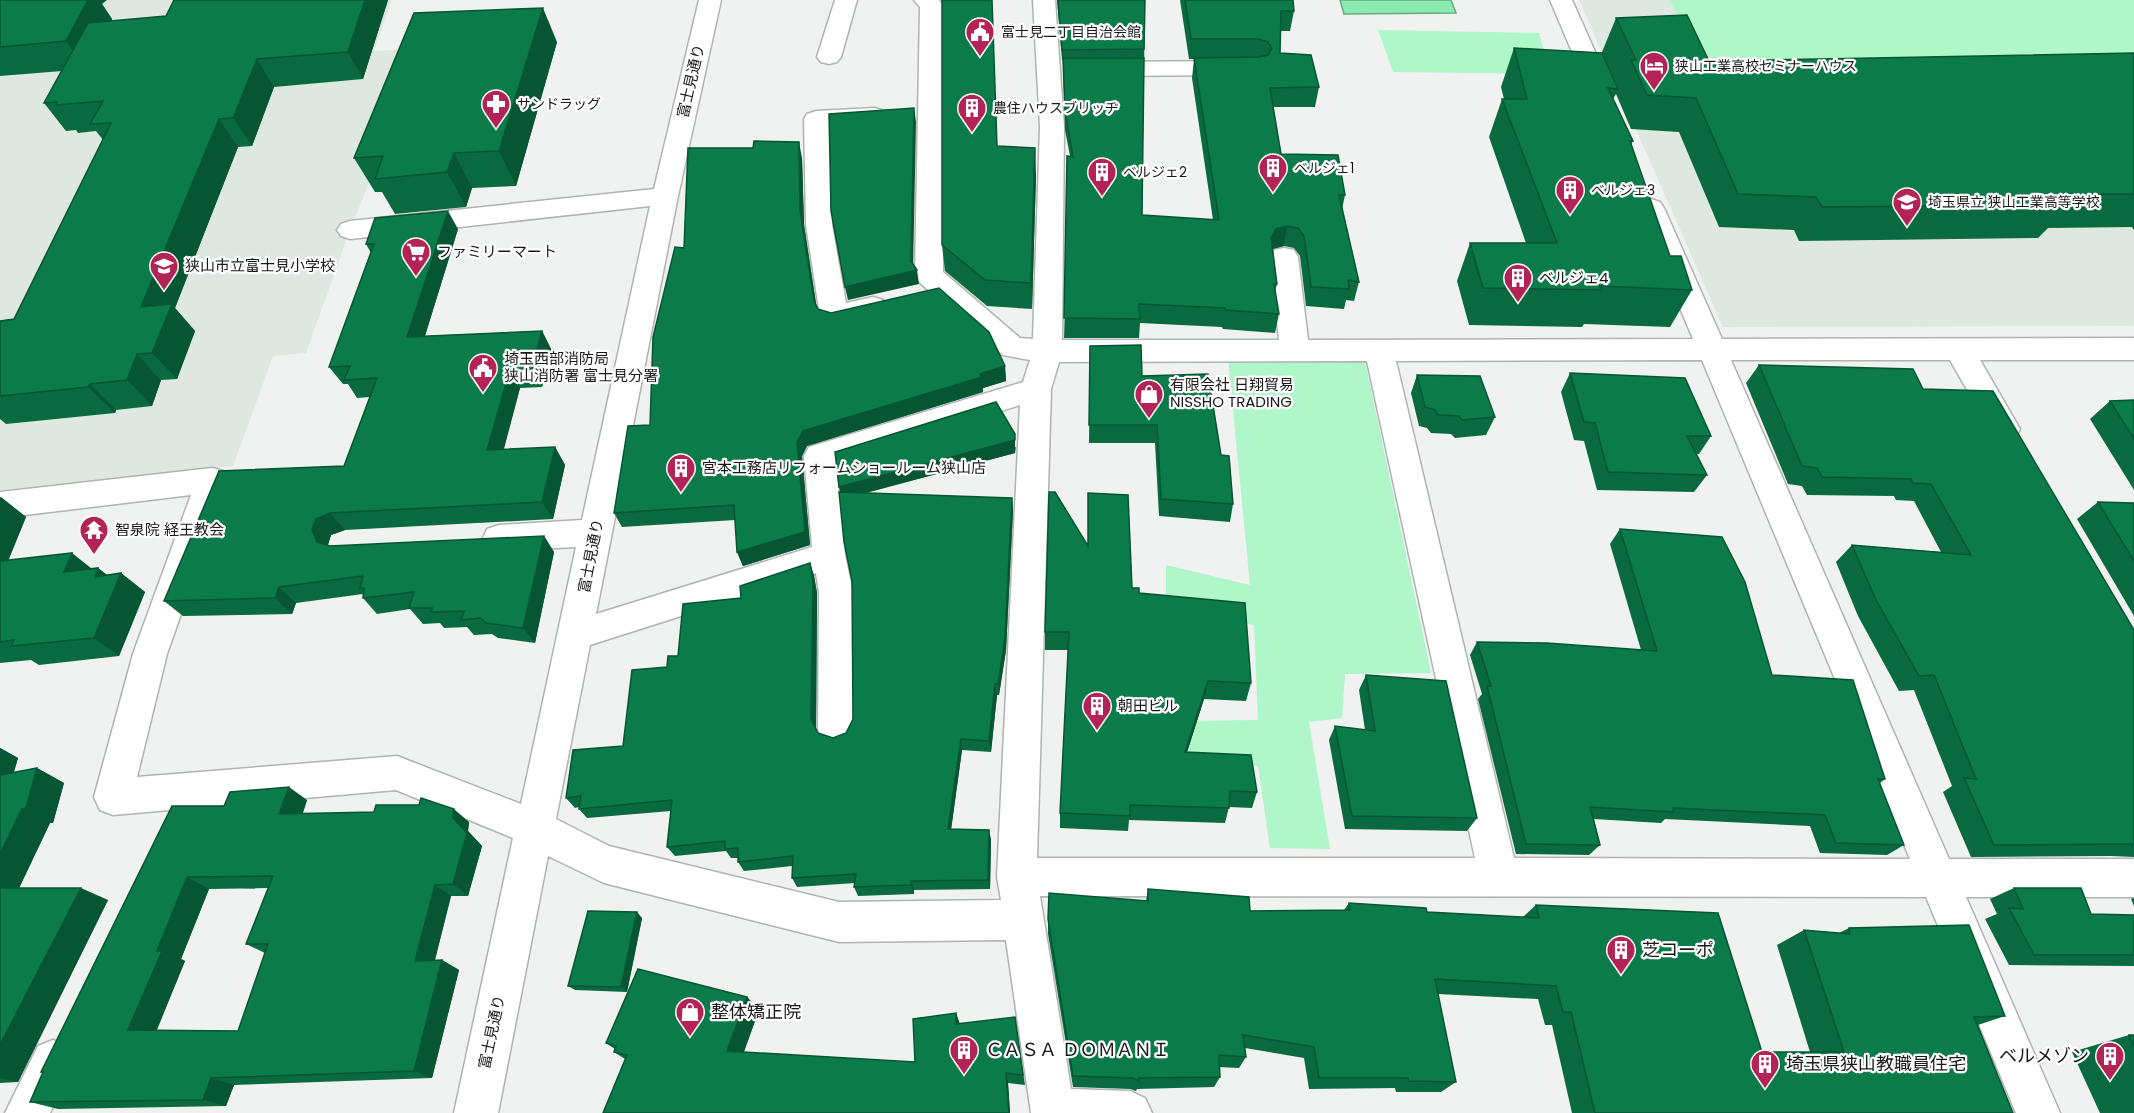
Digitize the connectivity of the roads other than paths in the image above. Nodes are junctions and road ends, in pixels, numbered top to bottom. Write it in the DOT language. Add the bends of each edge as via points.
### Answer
graph roads {
  1 [pos="710,0"];
  2 [pos="846,0"];
  3 [pos="925,0"];
  4 [pos="1044,0"];
  5 [pos="1561,0"];
  6 [pos="829,57"];
  7 [pos="1255,68"];
  8 [pos="1067,69"];
  9 [pos="911,114"];
  10 [pos="1611,117"];
  11 [pos="1639,181"];
  12 [pos="665,196"];
  13 [pos="350,230"];
  14 [pos="1284,257"];
  15 [pos="946,290"];
  16 [pos="2134,349"];
  17 [pos="1379,350"];
  18 [pos="1712,350"];
  19 [pos="1959,350"];
  20 [pos="1047,351"];
  21 [pos="1295,351"];
  22 [pos="1036,389"];
  23 [pos="2018,450"];
  24 [pos="0,505"];
  25 [pos="595,534"];
  26 [pos="464,540"];
  27 [pos="829,555"];
  28 [pos="575,635"];
  29 [pos="836,730"];
  30 [pos="185,790"];
  31 [pos="534,828"];
  32 [pos="164,834"];
  33 [pos="1017,877"];
  34 [pos="1499,878"];
  35 [pos="1937,878"];
  36 [pos="2134,878"];
  37 [pos="1024,920"];
  38 [pos="69,1027"];
  39 [pos="1052,1111"];
  40 [pos="27,1113"];
  41 [pos="476,1113"];
  42 [pos="1130,1113"];
  43 [pos="2038,1113"];
  1 -- 12 [label="street, 富士見通り"];
  2 -- 6 [label="street"];
  3 -- 9 [label="street" via="932,4"];
  4 -- 8 [label="street"];
  5 -- 10 [label="street"];
  7 -- 8 [label="street"];
  8 -- 20 [label="street" via="1053,181"];
  9 -- 15 [label="street" via="929,275"];
  9 -- 15 [label="street" via="816,119 819,225 834,316"];
  11 -- 18 [label="street"];
  12 -- 13 [label="street"];
  12 -- 25 [label="street, 富士見通り"];
  14 -- 21 [label="street"];
  15 -- 20 [label="street" via="1013,348"];
  16 -- 19 [label="street"];
  17 -- 18 [label="street"];
  17 -- 21 [label="street"];
  17 -- 34 [label="street"];
  18 -- 19 [label="street"];
  18 -- 35 [label="street"];
  19 -- 23 [label="street"];
  20 -- 21 [label="street"];
  20 -- 22 [label="street"];
  22 -- 27 [label="street" via="820,456"];
  22 -- 33 [label="street"];
  24 -- 30 [label="street" via="212,480 150,654 113,797"];
  25 -- 26 [label="street"];
  25 -- 28 [label="street, 富士見通り"];
  27 -- 28 [label="street"];
  27 -- 29 [label="street" via="836,593"];
  28 -- 31 [label="street, 富士見通り"];
  30 -- 31 [label="street" via="397,773"];
  30 -- 32 [label="street"];
  31 -- 37 [label="street" via="604,864 839,922"];
  31 -- 41 [label="street, 富士見通り"];
  33 -- 34 [label="street"];
  33 -- 37 [label="street"];
  34 -- 35 [label="street"];
  35 -- 36 [label="street"];
  35 -- 43 [label="street"];
  37 -- 39 [label="street"];
  38 -- 40 [label="street"];
  39 -- 42 [label="street"];
}
